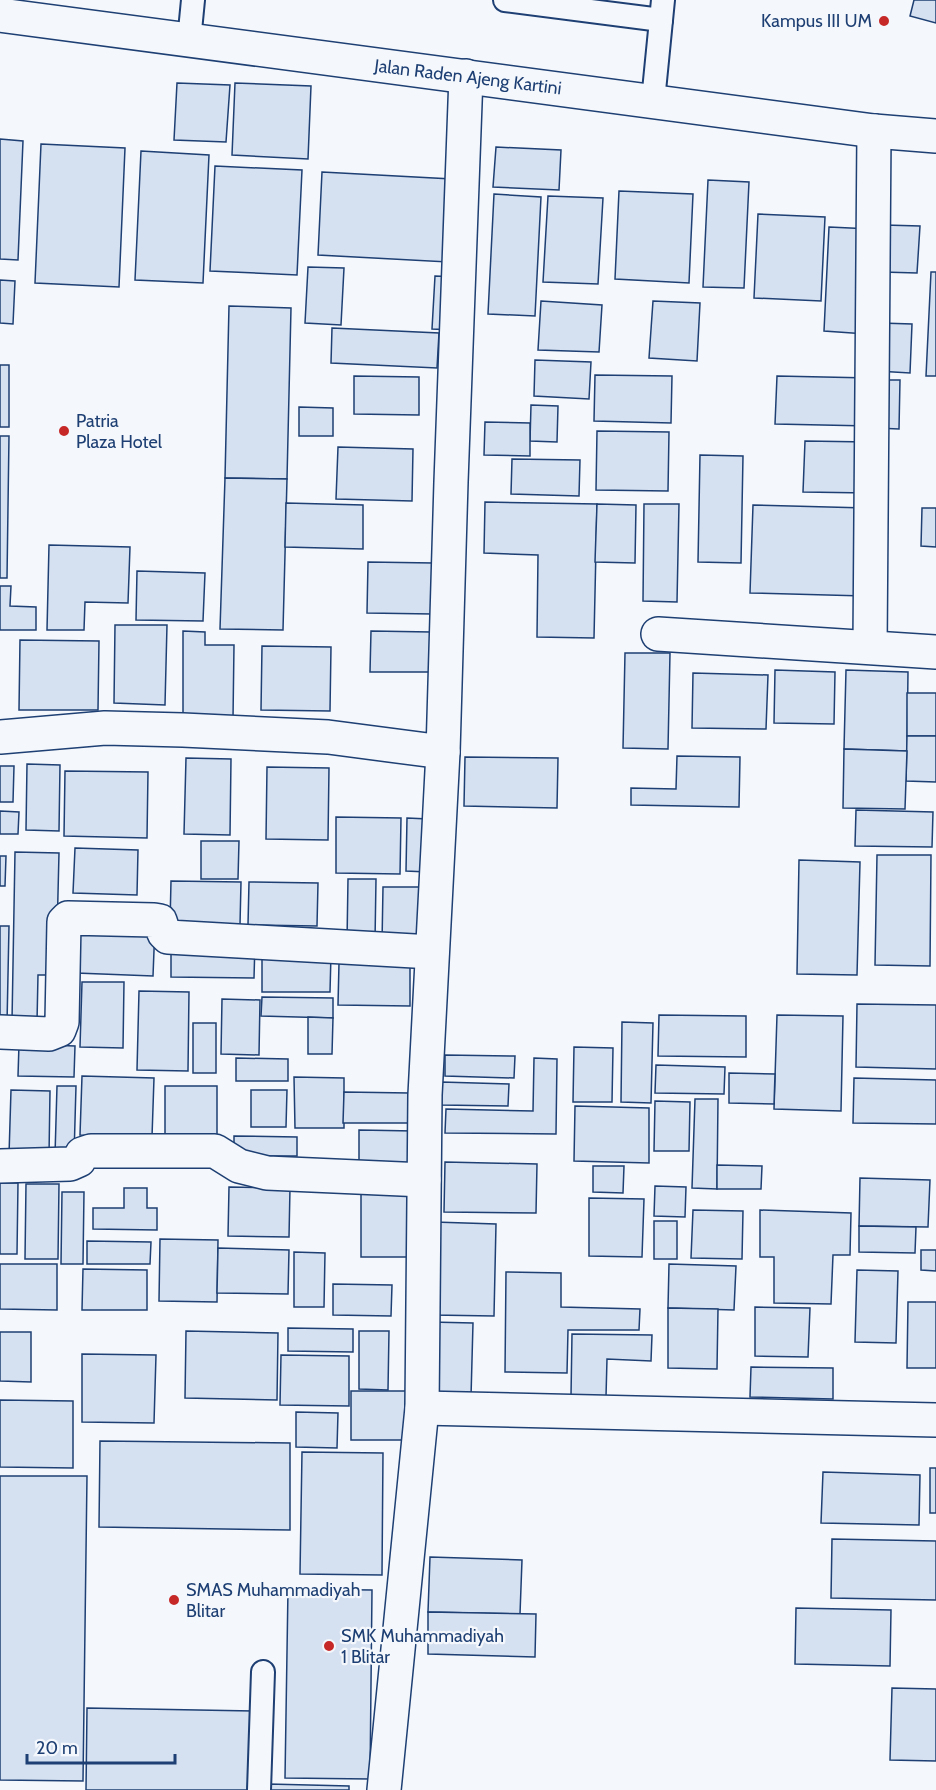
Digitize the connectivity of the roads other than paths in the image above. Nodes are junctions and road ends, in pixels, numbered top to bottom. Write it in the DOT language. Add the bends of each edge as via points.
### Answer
graph roads {
  1 [pos="193,0"];
  2 [pos="505,0"];
  3 [pos="662,10"];
  4 [pos="0,15"];
  5 [pos="189,41"];
  6 [pos="466,76"];
  7 [pos="653,101"];
  8 [pos="874,131"];
  9 [pos="936,136"];
  10 [pos="658,634"];
  11 [pos="870,647"];
  12 [pos="936,652"];
  13 [pos="0,737"];
  14 [pos="443,752"];
  15 [pos="432,952"];
  16 [pos="0,1032"];
  17 [pos="0,1166"];
  18 [pos="424,1179"];
  19 [pos="422,1408"];
  20 [pos="936,1420"];
  21 [pos="263,1672"];
  22 [pos="259,1790"];
  23 [pos="384,1790"];
  1 -- 5 [label="lane"];
  2 -- 3 [label="lane"];
  3 -- 7 [label="lane"];
  4 -- 5 [label="street, Jalan Raden Ajeng Kartini"];
  5 -- 6 [label="street, Jalan Raden Ajeng Kartini"];
  6 -- 7 [label="street, Jalan Raden Ajeng Kartini"];
  6 -- 14 [label="street"];
  7 -- 8 [label="street, Jalan Raden Ajeng Kartini"];
  8 -- 9 [label="street, Jalan Raden Ajeng Kartini"];
  8 -- 11 [label="street"];
  10 -- 11 [label="street"];
  11 -- 12 [label="street"];
  13 -- 14 [label="street" via="117,728 328,737"];
  14 -- 15 [label="street"];
  15 -- 16 [label="street" via="168,937 160,921 68,918 64,922 59,1030 49,1034"];
  15 -- 18 [label="street"];
  17 -- 18 [label="street" via="70,1164 91,1151 205,1151 267,1173"];
  18 -- 19 [label="street"];
  19 -- 20 [label="street"];
  19 -- 23 [label="street"];
  21 -- 22 [label="lane"];
}
